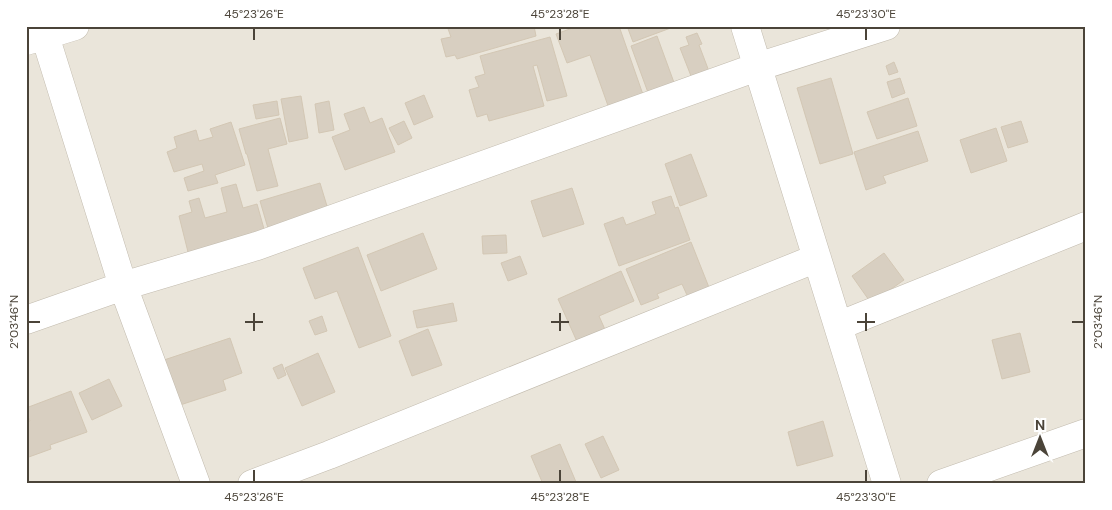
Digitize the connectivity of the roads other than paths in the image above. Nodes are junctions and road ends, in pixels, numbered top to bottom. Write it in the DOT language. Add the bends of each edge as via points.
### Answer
graph roads {
  1 [pos="75,26"];
  2 [pos="745,26"];
  3 [pos="886,26"];
  4 [pos="38,34"];
  5 [pos="757,67"];
  6 [pos="1086,226"];
  7 [pos="817,258"];
  8 [pos="123,286"];
  9 [pos="26,320"];
  10 [pos="838,326"];
  11 [pos="1086,433"];
  12 [pos="196,484"];
  13 [pos="252,484"];
  14 [pos="887,484"];
  15 [pos="941,484"];
  1 -- 4 [label="street"];
  2 -- 5 [label="street"];
  3 -- 5 [label="street"];
  4 -- 8 [label="street"];
  5 -- 7 [label="street"];
  5 -- 8 [label="street" via="257,246"];
  6 -- 10 [label="street"];
  7 -- 10 [label="street"];
  7 -- 13 [label="street"];
  8 -- 9 [label="street"];
  8 -- 12 [label="street"];
  10 -- 14 [label="street"];
  11 -- 15 [label="street"];
}
